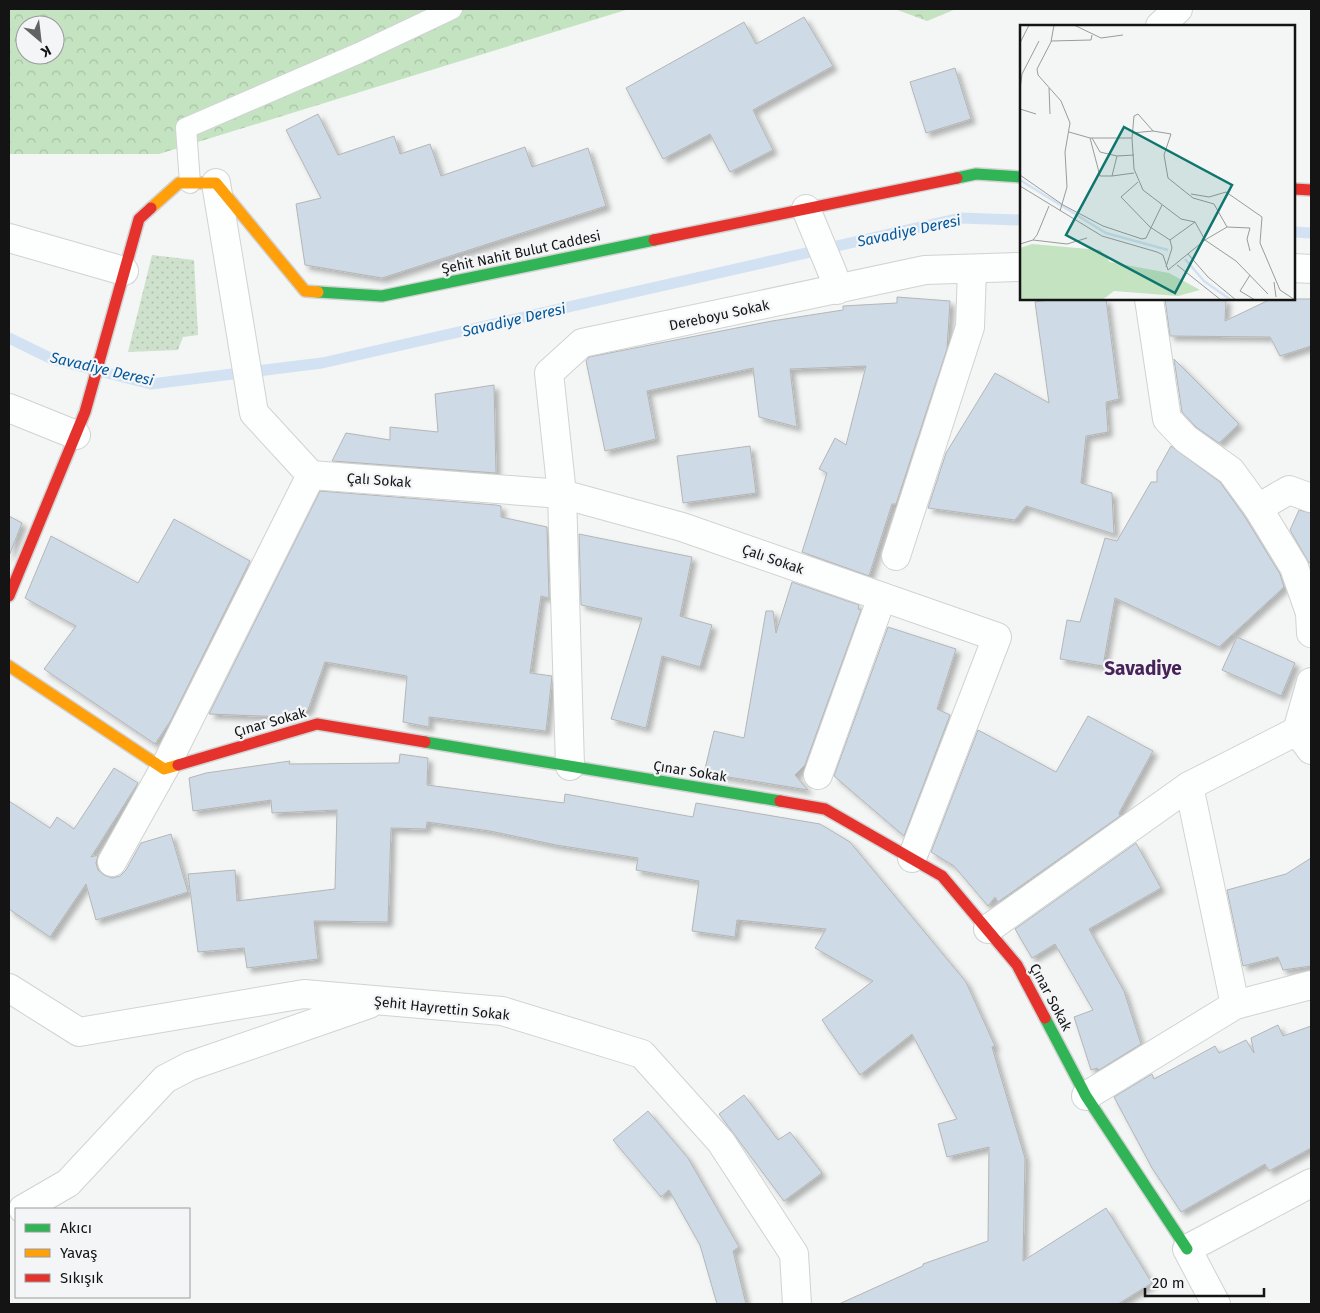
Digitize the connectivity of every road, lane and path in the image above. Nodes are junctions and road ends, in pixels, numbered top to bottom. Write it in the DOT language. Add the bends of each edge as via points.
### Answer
graph roads {
  1 [pos="452,9"];
  2 [pos="1178,9"];
  3 [pos="1161,25"];
  4 [pos="1020,176"];
  5 [pos="203,183"];
  6 [pos="1295,189"];
  7 [pos="1311,190"];
  8 [pos="810,216"];
  9 [pos="9,238"];
  10 [pos="1020,267"];
  11 [pos="1295,268"];
  12 [pos="1311,268"];
  13 [pos="972,270"];
  14 [pos="124,271"];
  15 [pos="835,282"];
  16 [pos="1149,300"];
  17 [pos="9,408"];
  18 [pos="80,424"];
  19 [pos="311,475"];
  20 [pos="562,494"];
  21 [pos="1311,498"];
  22 [pos="1258,508"];
  23 [pos="896,556"];
  24 [pos="9,596"];
  25 [pos="882,597"];
  26 [pos="1311,634"];
  27 [pos="9,666"];
  28 [pos="1311,682"];
  29 [pos="1304,740"];
  30 [pos="570,766"];
  31 [pos="164,769"];
  32 [pos="818,775"];
  33 [pos="1189,786"];
  34 [pos="912,858"];
  35 [pos="112,862"];
  36 [pos="988,929"];
  37 [pos="1311,985"];
  38 [pos="9,988"];
  39 [pos="379,1001"];
  40 [pos="1235,1004"];
  41 [pos="1086,1096"];
  42 [pos="1311,1184"];
  43 [pos="25,1208"];
  44 [pos="1187,1248"];
  45 [pos="1211,1302"];
  46 [pos="797,1304"];
  1 -- 5 [label="lane" via="186,128"];
  2 -- 3 [label="street"];
  4 -- 8 [label="street, Şehit Nahit Bulut Caddesi" via="976,174"];
  5 -- 8 [label="street, Şehit Nahit Bulut Caddesi" via="305,290 382,296"];
  5 -- 14 [label="street" via="179,183 139,219"];
  5 -- 19 [label="street" via="239,320 254,413"];
  6 -- 7 [label="street"];
  8 -- 15 [label="street"];
  9 -- 14 [label="street"];
  10 -- 13 [label="street, Dereboyu Sokak"];
  11 -- 12 [label="street"];
  13 -- 15 [label="street, Dereboyu Sokak" via="924,270"];
  13 -- 23 [label="street" via="970,327"];
  14 -- 18 [label="street"];
  15 -- 20 [label="street, Dereboyu Sokak" via="582,343 549,373"];
  16 -- 22 [label="street" via="1167,419 1186,439 1231,472"];
  17 -- 18 [label="street"];
  18 -- 24 [label="street"];
  19 -- 20 [label="street, Çalı Sokak"];
  19 -- 31 [label="street"];
  20 -- 25 [label="street, Çalı Sokak" via="682,527"];
  20 -- 30 [label="street"];
  21 -- 22 [label="street" via="1289,490"];
  22 -- 26 [label="street" via="1294,566 1310,613"];
  25 -- 32 [label="street"];
  25 -- 34 [label="street, Çalı Sokak" via="997,637"];
  27 -- 31 [label="street"];
  28 -- 29 [label="street"];
  29 -- 33 [label="street"];
  30 -- 31 [label="street, Çınar Sokak" via="317,724"];
  30 -- 34 [label="street, Çınar Sokak" via="825,808"];
  31 -- 35 [label="street"];
  33 -- 36 [label="street"];
  33 -- 40 [label="street"];
  34 -- 36 [label="street, Çınar Sokak" via="942,876"];
  36 -- 41 [label="street, Çınar Sokak" via="1017,965"];
  37 -- 40 [label="street"];
  38 -- 39 [label="street, Şehit Hayrettin Sokak" via="79,1032 304,994"];
  39 -- 43 [label="street" via="198,1063 165,1079 68,1182"];
  39 -- 46 [label="street, Şehit Hayrettin Sokak" via="502,1011 642,1054 721,1142 794,1254"];
  40 -- 41 [label="street"];
  41 -- 44 [label="street, Çınar Sokak"];
  42 -- 44 [label="street"];
  44 -- 45 [label="street"];
}
